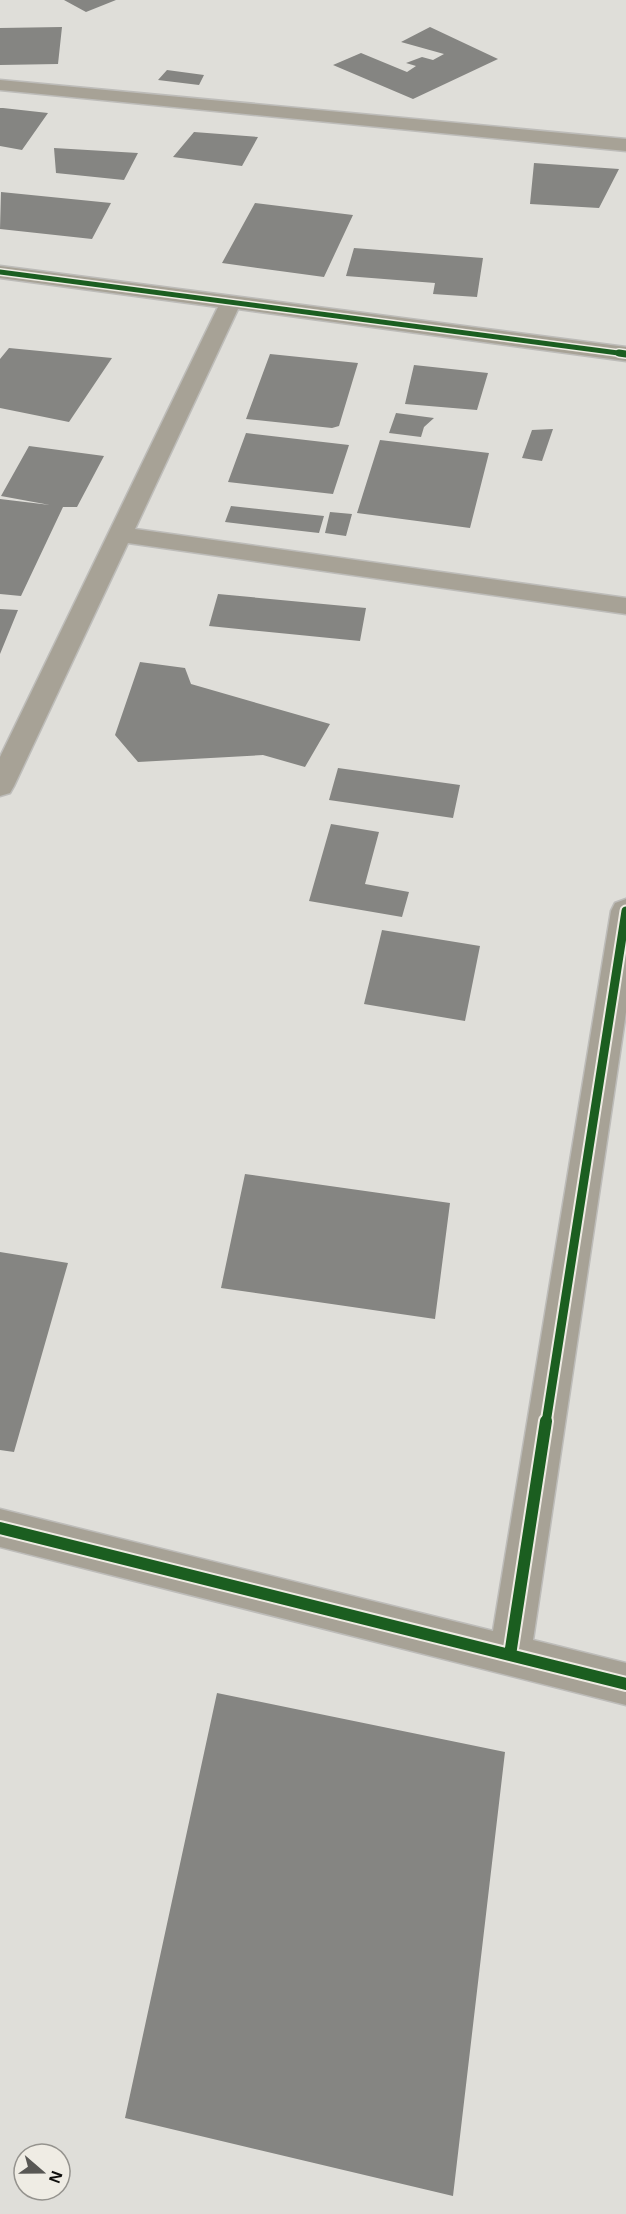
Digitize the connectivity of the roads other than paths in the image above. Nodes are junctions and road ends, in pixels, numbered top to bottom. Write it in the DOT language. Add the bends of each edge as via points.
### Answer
graph roads {
  1 [pos="0,85"];
  2 [pos="626,145"];
  3 [pos="0,272"];
  4 [pos="230,303"];
  5 [pos="626,354"];
  6 [pos="118,534"];
  7 [pos="626,606"];
  8 [pos="0,786"];
  9 [pos="626,911"];
  10 [pos="0,1528"];
  11 [pos="510,1655"];
  12 [pos="626,1684"];
  1 -- 2 [label="street"];
  3 -- 4 [label="street"];
  4 -- 5 [label="street"];
  4 -- 6 [label="street"];
  6 -- 7 [label="street"];
  6 -- 8 [label="street"];
  9 -- 11 [label="street"];
  10 -- 11 [label="street"];
  11 -- 12 [label="street"];
}
